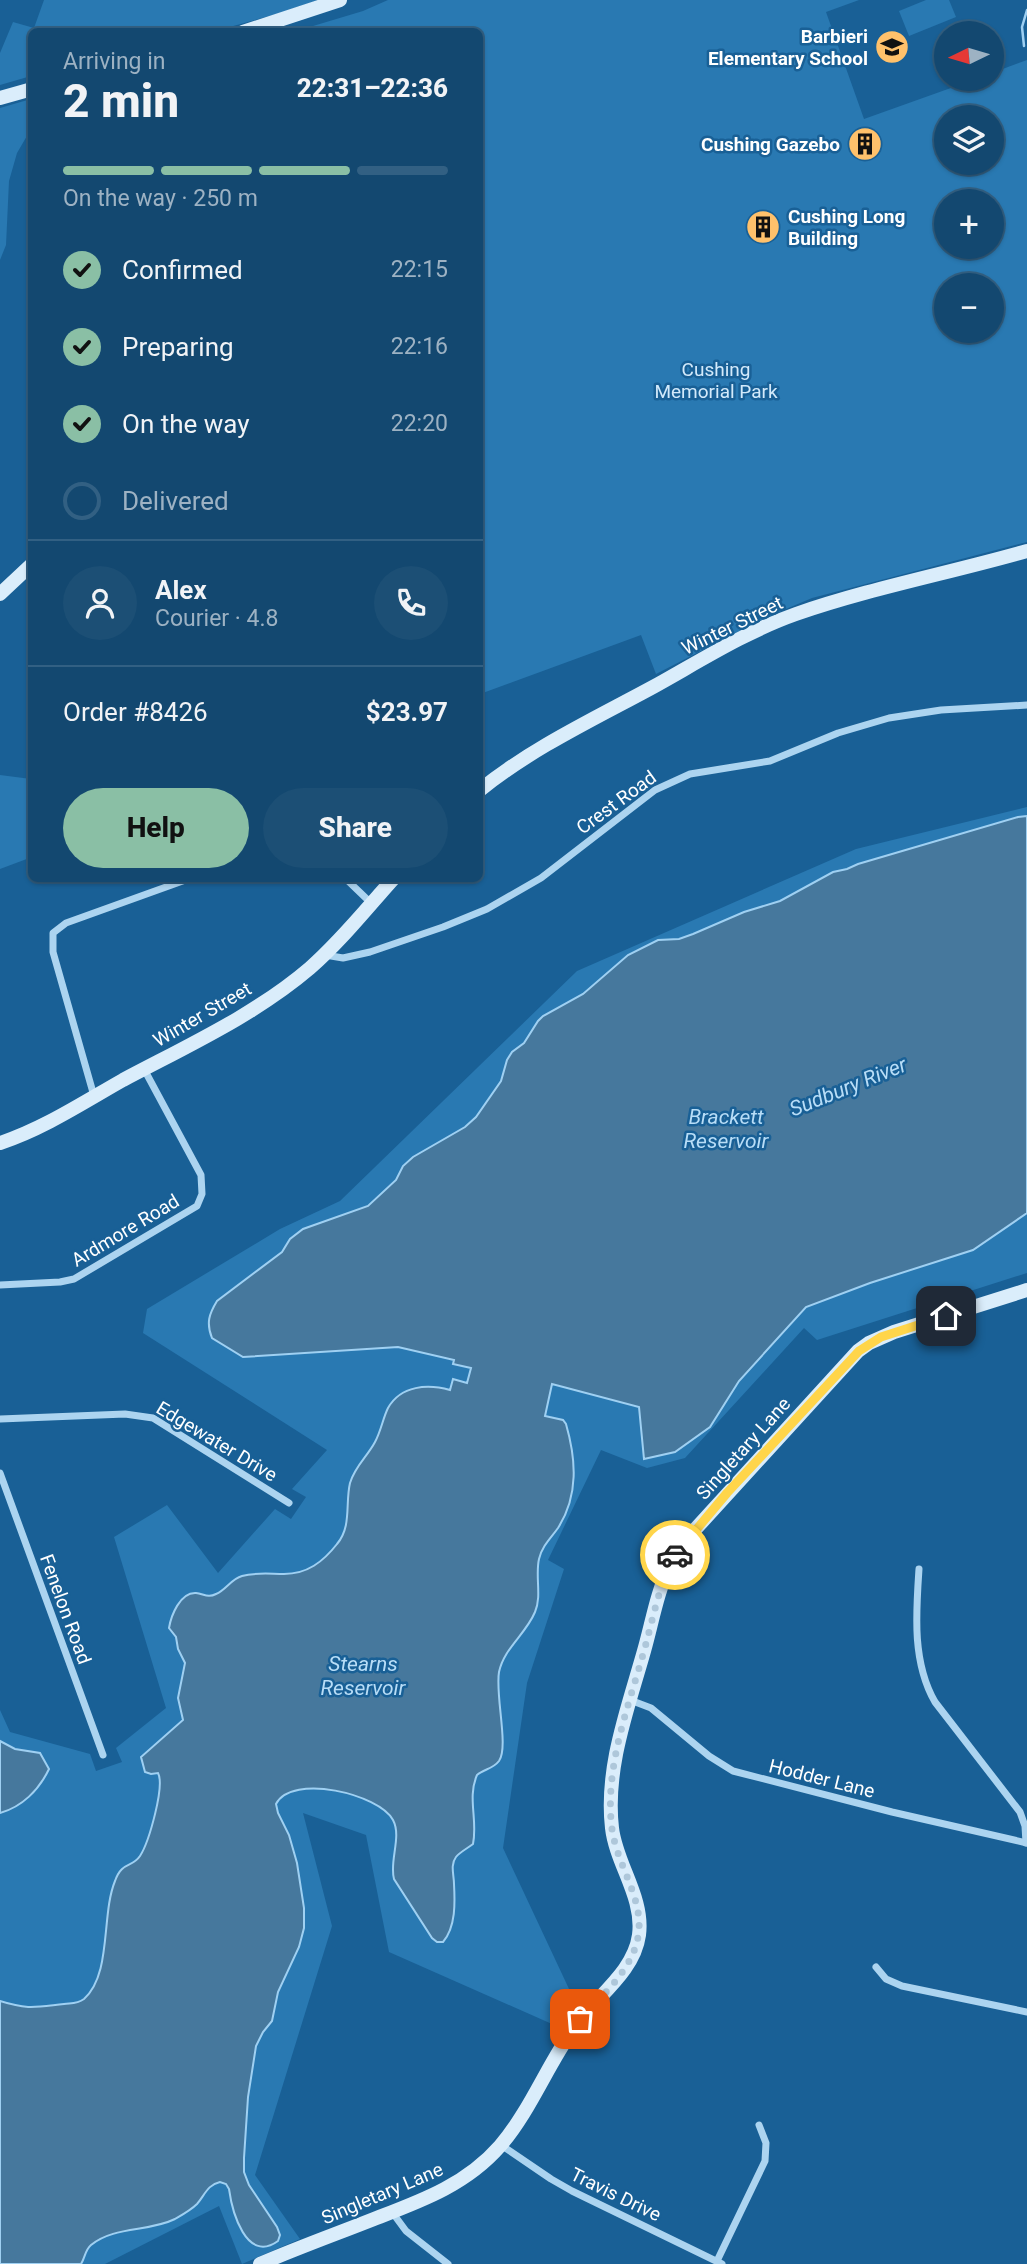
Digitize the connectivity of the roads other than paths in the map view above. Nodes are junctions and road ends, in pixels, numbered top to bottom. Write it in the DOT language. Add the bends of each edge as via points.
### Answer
graph roads {
  1 [pos="340,0"];
  2 [pos="255,28"];
  3 [pos="28,90"];
  4 [pos="0,97"];
  5 [pos="1027,551"];
  6 [pos="28,568"];
  7 [pos="0,594"];
  8 [pos="1027,705"];
  9 [pos="483,788"];
  10 [pos="180,882"];
  11 [pos="349,882"];
  12 [pos="390,882"];
  13 [pos="371,903"];
  14 [pos="324,955"];
  15 [pos="144,1069"];
  16 [pos="94,1097"];
  17 [pos="0,1143"];
  18 [pos="0,1285"];
  19 [pos="1027,1290"];
  20 [pos="0,1419"];
  21 [pos="0,1473"];
  22 [pos="289,1503"];
  23 [pos="919,1569"];
  24 [pos="630,1700"];
  25 [pos="103,1755"];
  26 [pos="1026,1843"];
  27 [pos="876,1967"];
  28 [pos="1027,2012"];
  29 [pos="759,2125"];
  30 [pos="501,2145"];
  31 [pos="392,2213"];
  32 [pos="720,2263"];
  33 [pos="260,2264"];
  34 [pos="449,2264"];
  1 -- 2 [label="street"];
  3 -- 4 [label="street"];
  5 -- 9 [label="street, Winter Street" via="775,622 567,733"];
  6 -- 7 [label="street"];
  8 -- 14 [label="street, Crest Road" via="889,718 770,761 690,774 644,797 541,878 487,909 359,955"];
  10 -- 16 [label="street" via="66,923 53,933 53,952"];
  11 -- 13 [label="street"];
  12 -- 13 [label="street, Winter Street"];
  13 -- 14 [label="street, Winter Street"];
  14 -- 15 [label="street, Winter Street" via="260,1005"];
  15 -- 16 [label="street, Winter Street"];
  15 -- 18 [label="street, Ardmore Road" via="201,1175 197,1206 74,1279"];
  16 -- 17 [label="street, Winter Street"];
  19 -- 24 [label="street, Singletary Lane" via="881,1337 849,1360 675,1555"];
  20 -- 22 [label="street, Edgewater Drive" via="125,1413 153,1418"];
  21 -- 25 [label="street, Fenelon Road"];
  23 -- 26 [label="street" via="918,1637 925,1682 942,1712 1020,1812"];
  24 -- 26 [label="street, Hodder Lane" via="651,1708 733,1771"];
  24 -- 30 [label="street, Singletary Lane" via="613,1773 611,1815 617,1853 639,1915 637,1942 616,1980 574,2028"];
  27 -- 28 [label="street" via="886,1979 902,1986"];
  29 -- 32 [label="street" via="766,2143 765,2161"];
  30 -- 31 [label="street, Singletary Lane" via="448,2189"];
  30 -- 32 [label="street, Travis Drive" via="572,2191"];
  31 -- 33 [label="street, Singletary Lane"];
  31 -- 34 [label="street" via="406,2231"];
}
